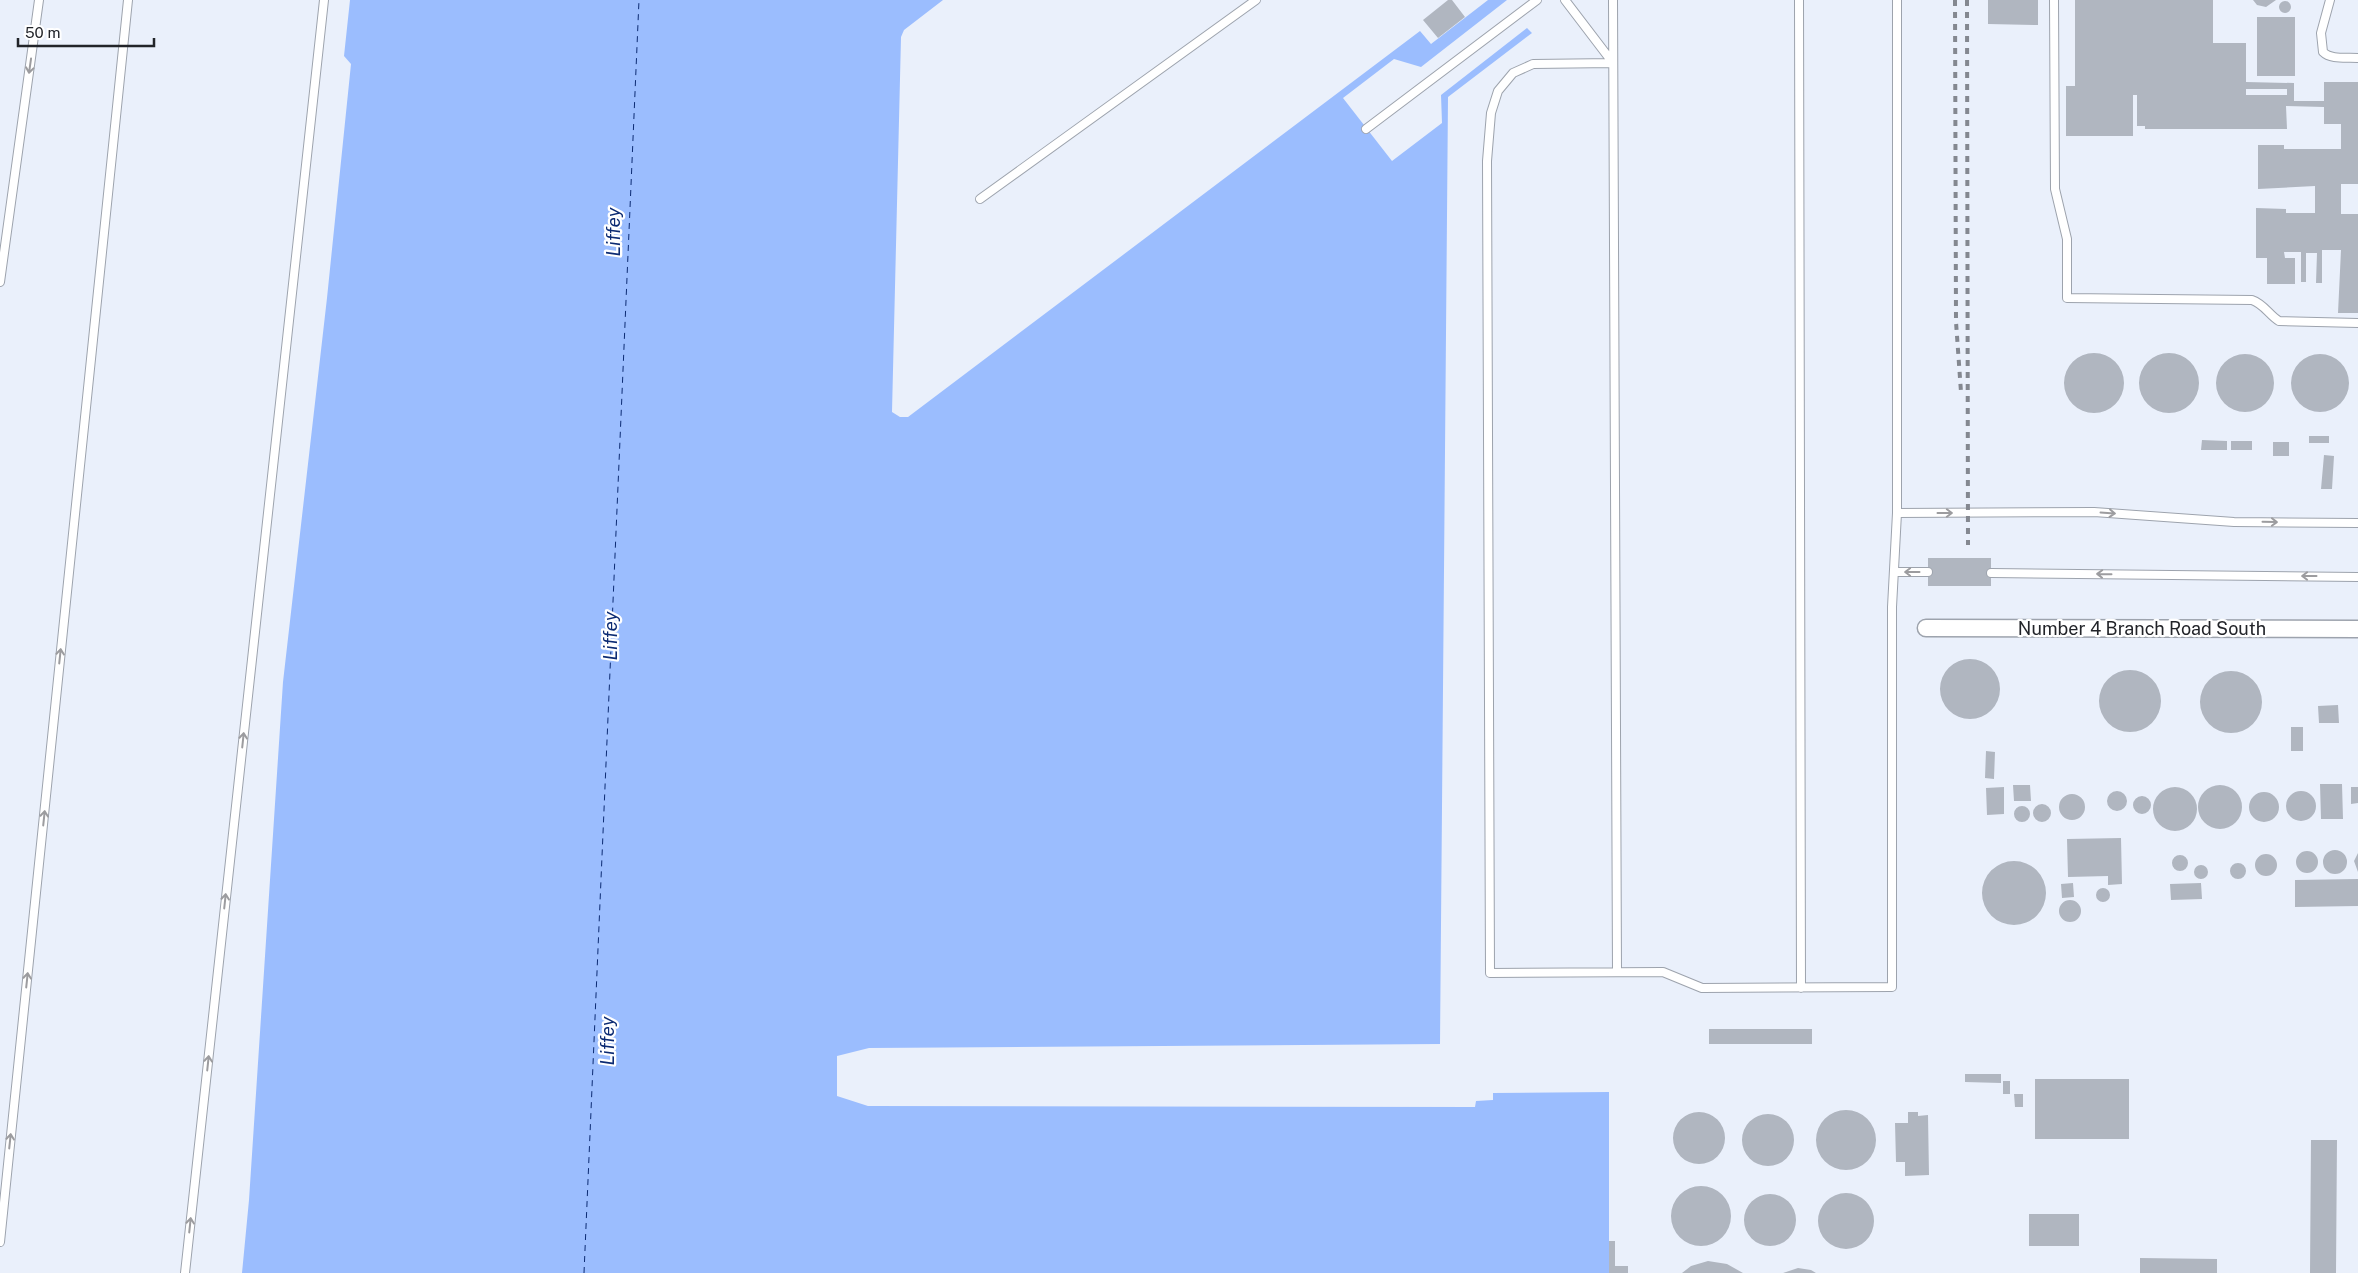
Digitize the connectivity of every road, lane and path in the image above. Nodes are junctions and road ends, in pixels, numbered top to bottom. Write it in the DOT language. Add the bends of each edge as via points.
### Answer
graph roads {
  1 [pos="39,0"];
  2 [pos="128,0"];
  3 [pos="324,0"];
  4 [pos="1256,0"];
  5 [pos="1537,0"];
  6 [pos="1565,0"];
  7 [pos="1613,0"];
  8 [pos="1798,0"];
  9 [pos="1897,0"];
  10 [pos="2054,0"];
  11 [pos="2330,0"];
  12 [pos="2358,58"];
  13 [pos="1613,62"];
  14 [pos="1366,129"];
  15 [pos="980,199"];
  16 [pos="0,282"];
  17 [pos="2358,323"];
  18 [pos="1897,512"];
  19 [pos="2358,523"];
  20 [pos="1895,572"];
  21 [pos="1928,572"];
  22 [pos="1991,572"];
  23 [pos="2358,577"];
  24 [pos="1926,628"];
  25 [pos="2358,629"];
  26 [pos="1617,972"];
  27 [pos="1801,988"];
  28 [pos="0,1242"];
  29 [pos="185,1273"];
  1 -- 16 [label="lane, one-way"];
  28 -- 2 [label="lane, one-way"];
  29 -- 3 [label="lane, one-way"];
  4 -- 15 [label="lane"];
  5 -- 14 [label="lane"];
  6 -- 13 [label="lane"];
  7 -- 13 [label="lane"];
  8 -- 27 [label="lane"];
  9 -- 18 [label="lane"];
  10 -- 17 [label="lane" via="2055,189 2067,239 2067,298 2252,300 2260,303 2271,317 2279,321"];
  11 -- 12 [label="lane" via="2321,32 2323,52 2327,56"];
  13 -- 26 [label="lane"];
  13 -- 26 [label="lane" via="1533,64 1513,73 1498,91 1491,113 1487,162 1490,973"];
  18 -- 19 [label="lane, one-way" via="2094,512 2234,522"];
  18 -- 20 [label="lane"];
  21 -- 20 [label="lane, one-way"];
  20 -- 27 [label="lane" via="1892,606 1892,987"];
  23 -- 22 [label="lane, one-way"];
  24 -- 25 [label="street, Number 4 Branch Road South"];
  26 -- 27 [label="lane" via="1663,972 1702,988"];
}
